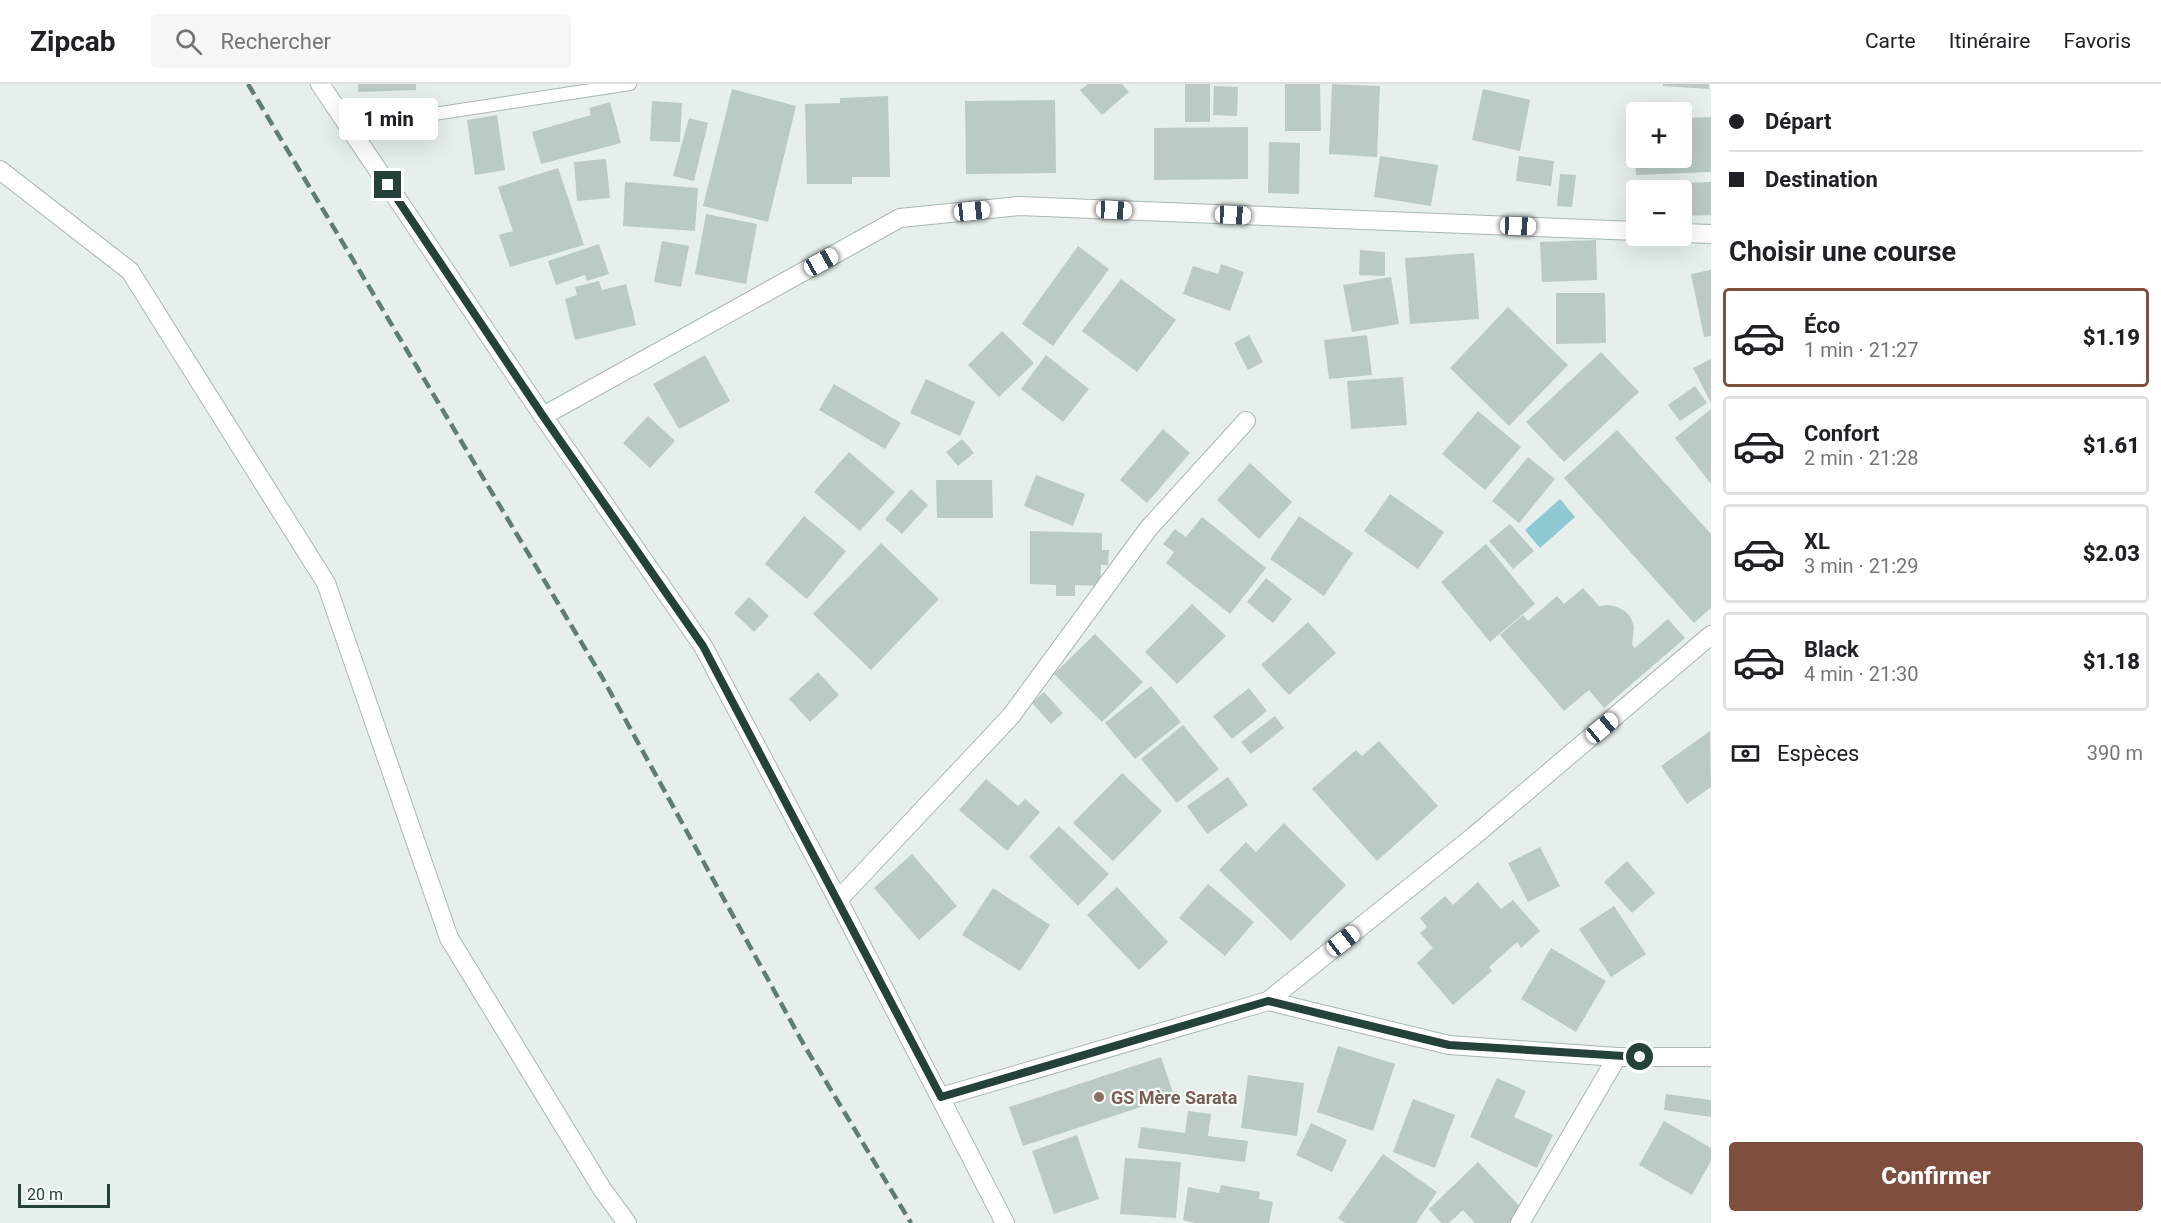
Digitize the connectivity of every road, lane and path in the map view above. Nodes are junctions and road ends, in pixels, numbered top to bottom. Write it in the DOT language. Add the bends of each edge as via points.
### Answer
graph roads {
  1 [pos="320,84"];
  2 [pos="630,84"];
  3 [pos="349,127"];
  4 [pos="0,170"];
  5 [pos="1626,231"];
  6 [pos="1692,233"];
  7 [pos="1711,234"];
  8 [pos="543,416"];
  9 [pos="1246,421"];
  10 [pos="1711,635"];
  11 [pos="838,900"];
  12 [pos="1268,1001"];
  13 [pos="1711,1056"];
  14 [pos="1617,1057"];
  15 [pos="941,1097"];
  16 [pos="627,1223"];
  17 [pos="1005,1223"];
  18 [pos="1520,1223"];
  1 -- 3 [label="street"];
  2 -- 3 [label="lane"];
  3 -- 8 [label="street"];
  4 -- 16 [label="street" via="130,271 326,583 448,938 602,1189"];
  5 -- 8 [label="street" via="1019,206 900,218"];
  6 -- 7 [label="street"];
  8 -- 11 [label="street" via="703,646"];
  9 -- 11 [label="street" via="1148,529 1011,716"];
  10 -- 12 [label="street" via="1474,837"];
  11 -- 15 [label="street"];
  12 -- 14 [label="street" via="1449,1045"];
  12 -- 15 [label="street"];
  13 -- 14 [label="street"];
  14 -- 18 [label="street"];
  15 -- 17 [label="street"];
}
